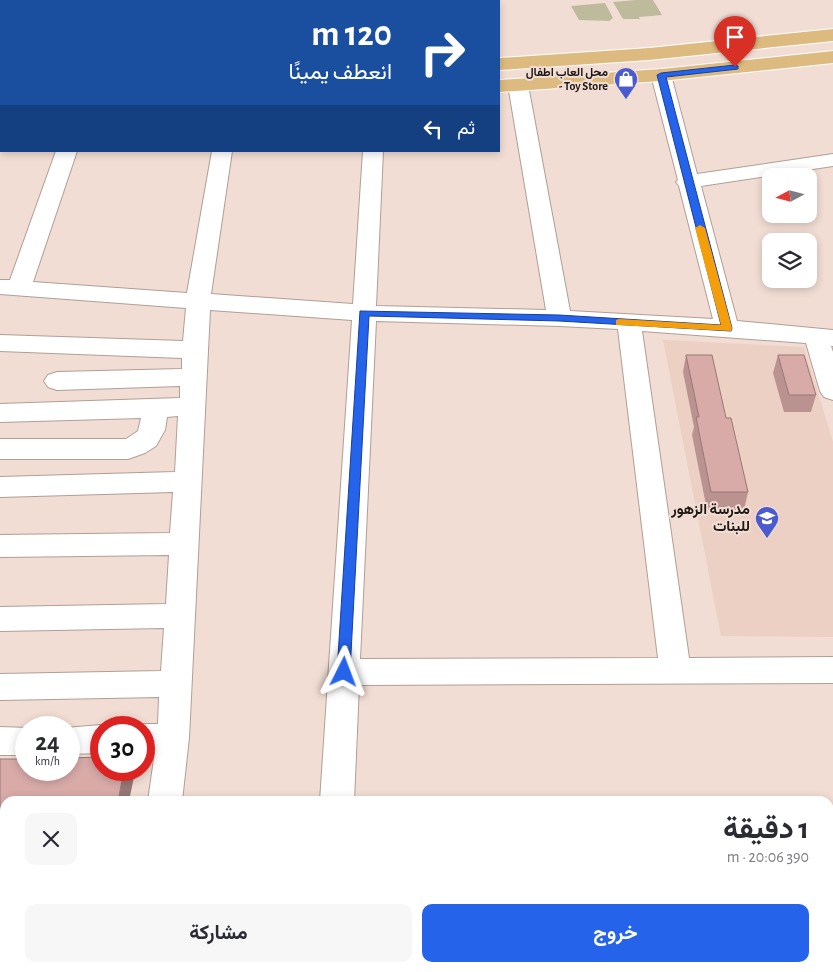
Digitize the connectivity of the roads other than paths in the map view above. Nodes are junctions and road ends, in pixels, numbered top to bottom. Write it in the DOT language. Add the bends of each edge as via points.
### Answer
graph roads {
  1 [pos="833,35"];
  2 [pos="833,57"];
  3 [pos="500,64"];
  4 [pos="661,75"];
  5 [pos="508,85"];
  6 [pos="67,152"];
  7 [pos="222,152"];
  8 [pos="373,152"];
  9 [pos="833,160"];
  10 [pos="687,182"];
  11 [pos="10,288"];
  12 [pos="198,301"];
  13 [pos="364,313"];
  14 [pos="559,318"];
  15 [pos="629,323"];
  16 [pos="727,328"];
  17 [pos="825,338"];
  18 [pos="0,342"];
  19 [pos="195,350"];
  20 [pos="194,377"];
  21 [pos="57,381"];
  22 [pos="833,392"];
  23 [pos="192,408"];
  24 [pos="155,409"];
  25 [pos="0,413"];
  26 [pos="0,449"];
  27 [pos="188,482"];
  28 [pos="0,487"];
  29 [pos="184,544"];
  30 [pos="0,546"];
  31 [pos="180,616"];
  32 [pos="0,619"];
  33 [pos="833,670"];
  34 [pos="675,671"];
  35 [pos="344,672"];
  36 [pos="176,684"];
  37 [pos="0,687"];
  38 [pos="158,738"];
  39 [pos="0,741"];
  40 [pos="15,741"];
  41 [pos="164,796"];
  42 [pos="337,796"];
  1 -- 3 [label="main road" via="649,54"];
  2 -- 4 [label="main road"];
  4 -- 5 [label="main road"];
  4 -- 10 [label="street"];
  5 -- 14 [label="street"];
  6 -- 11 [label="street"];
  7 -- 12 [label="street"];
  8 -- 13 [label="street"];
  9 -- 10 [label="street"];
  10 -- 16 [label="street"];
  11 -- 12 [label="street"];
  12 -- 13 [label="street"];
  12 -- 19 [label="street"];
  13 -- 14 [label="street"];
  13 -- 35 [label="street"];
  14 -- 15 [label="street"];
  15 -- 16 [label="street"];
  15 -- 34 [label="street"];
  16 -- 17 [label="street"];
  17 -- 22 [label="street"];
  18 -- 19 [label="street"];
  19 -- 20 [label="street"];
  20 -- 21 [label="street"];
  20 -- 23 [label="street"];
  23 -- 24 [label="street"];
  23 -- 27 [label="street"];
  24 -- 25 [label="street"];
  24 -- 26 [label="street" via="152,433 142,444 128,449"];
  27 -- 28 [label="street"];
  27 -- 29 [label="street"];
  29 -- 30 [label="street"];
  29 -- 31 [label="street"];
  31 -- 32 [label="street"];
  31 -- 36 [label="street"];
  33 -- 34 [label="street"];
  34 -- 35 [label="street"];
  35 -- 42 [label="street"];
  36 -- 37 [label="street"];
  36 -- 38 [label="street"];
  38 -- 41 [label="street"];
  39 -- 40 [label="street"];
}
